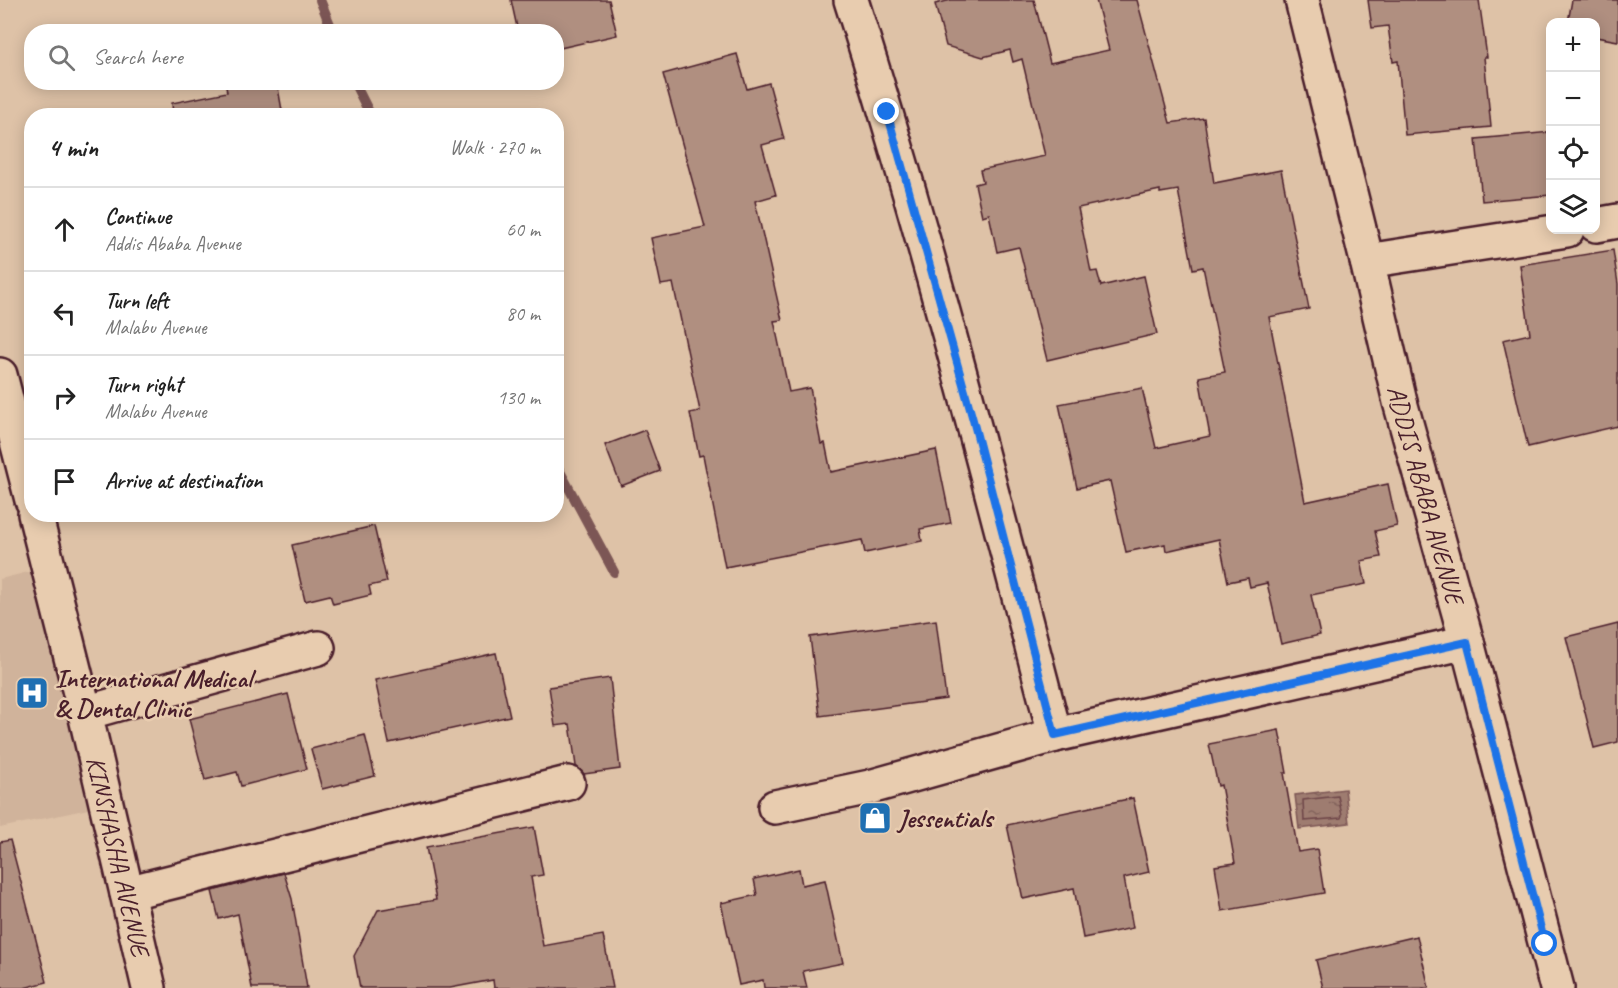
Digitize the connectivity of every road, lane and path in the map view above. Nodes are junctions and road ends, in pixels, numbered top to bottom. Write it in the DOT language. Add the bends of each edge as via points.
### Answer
graph roads {
  1 [pos="851,0"];
  2 [pos="1302,0"];
  3 [pos="1618,222"];
  4 [pos="1600,224"];
  5 [pos="1546,233"];
  6 [pos="1367,261"];
  7 [pos="0,375"];
  8 [pos="24,469"];
  9 [pos="37,522"];
  10 [pos="1467,642"];
  11 [pos="318,648"];
  12 [pos="85,713"];
  13 [pos="1055,735"];
  14 [pos="568,783"];
  15 [pos="775,807"];
  16 [pos="127,893"];
  17 [pos="149,988"];
  18 [pos="1557,988"];
  1 -- 13 [label="street" via="887,112"];
  2 -- 6 [label="street, ADDIS ABABA AVENUE"];
  3 -- 4 [label="street"];
  5 -- 6 [label="street"];
  6 -- 10 [label="street, ADDIS ABABA AVENUE" via="1400,402"];
  7 -- 8 [label="street"];
  9 -- 12 [label="street, KINSHASHA AVENUE"];
  10 -- 13 [label="street"];
  10 -- 18 [label="street, ADDIS ABABA AVENUE"];
  11 -- 12 [label="street"];
  12 -- 16 [label="street, KINSHASHA AVENUE"];
  13 -- 15 [label="street" via="870,787"];
  14 -- 16 [label="street"];
  16 -- 17 [label="street, KINSHASHA AVENUE"];
}
